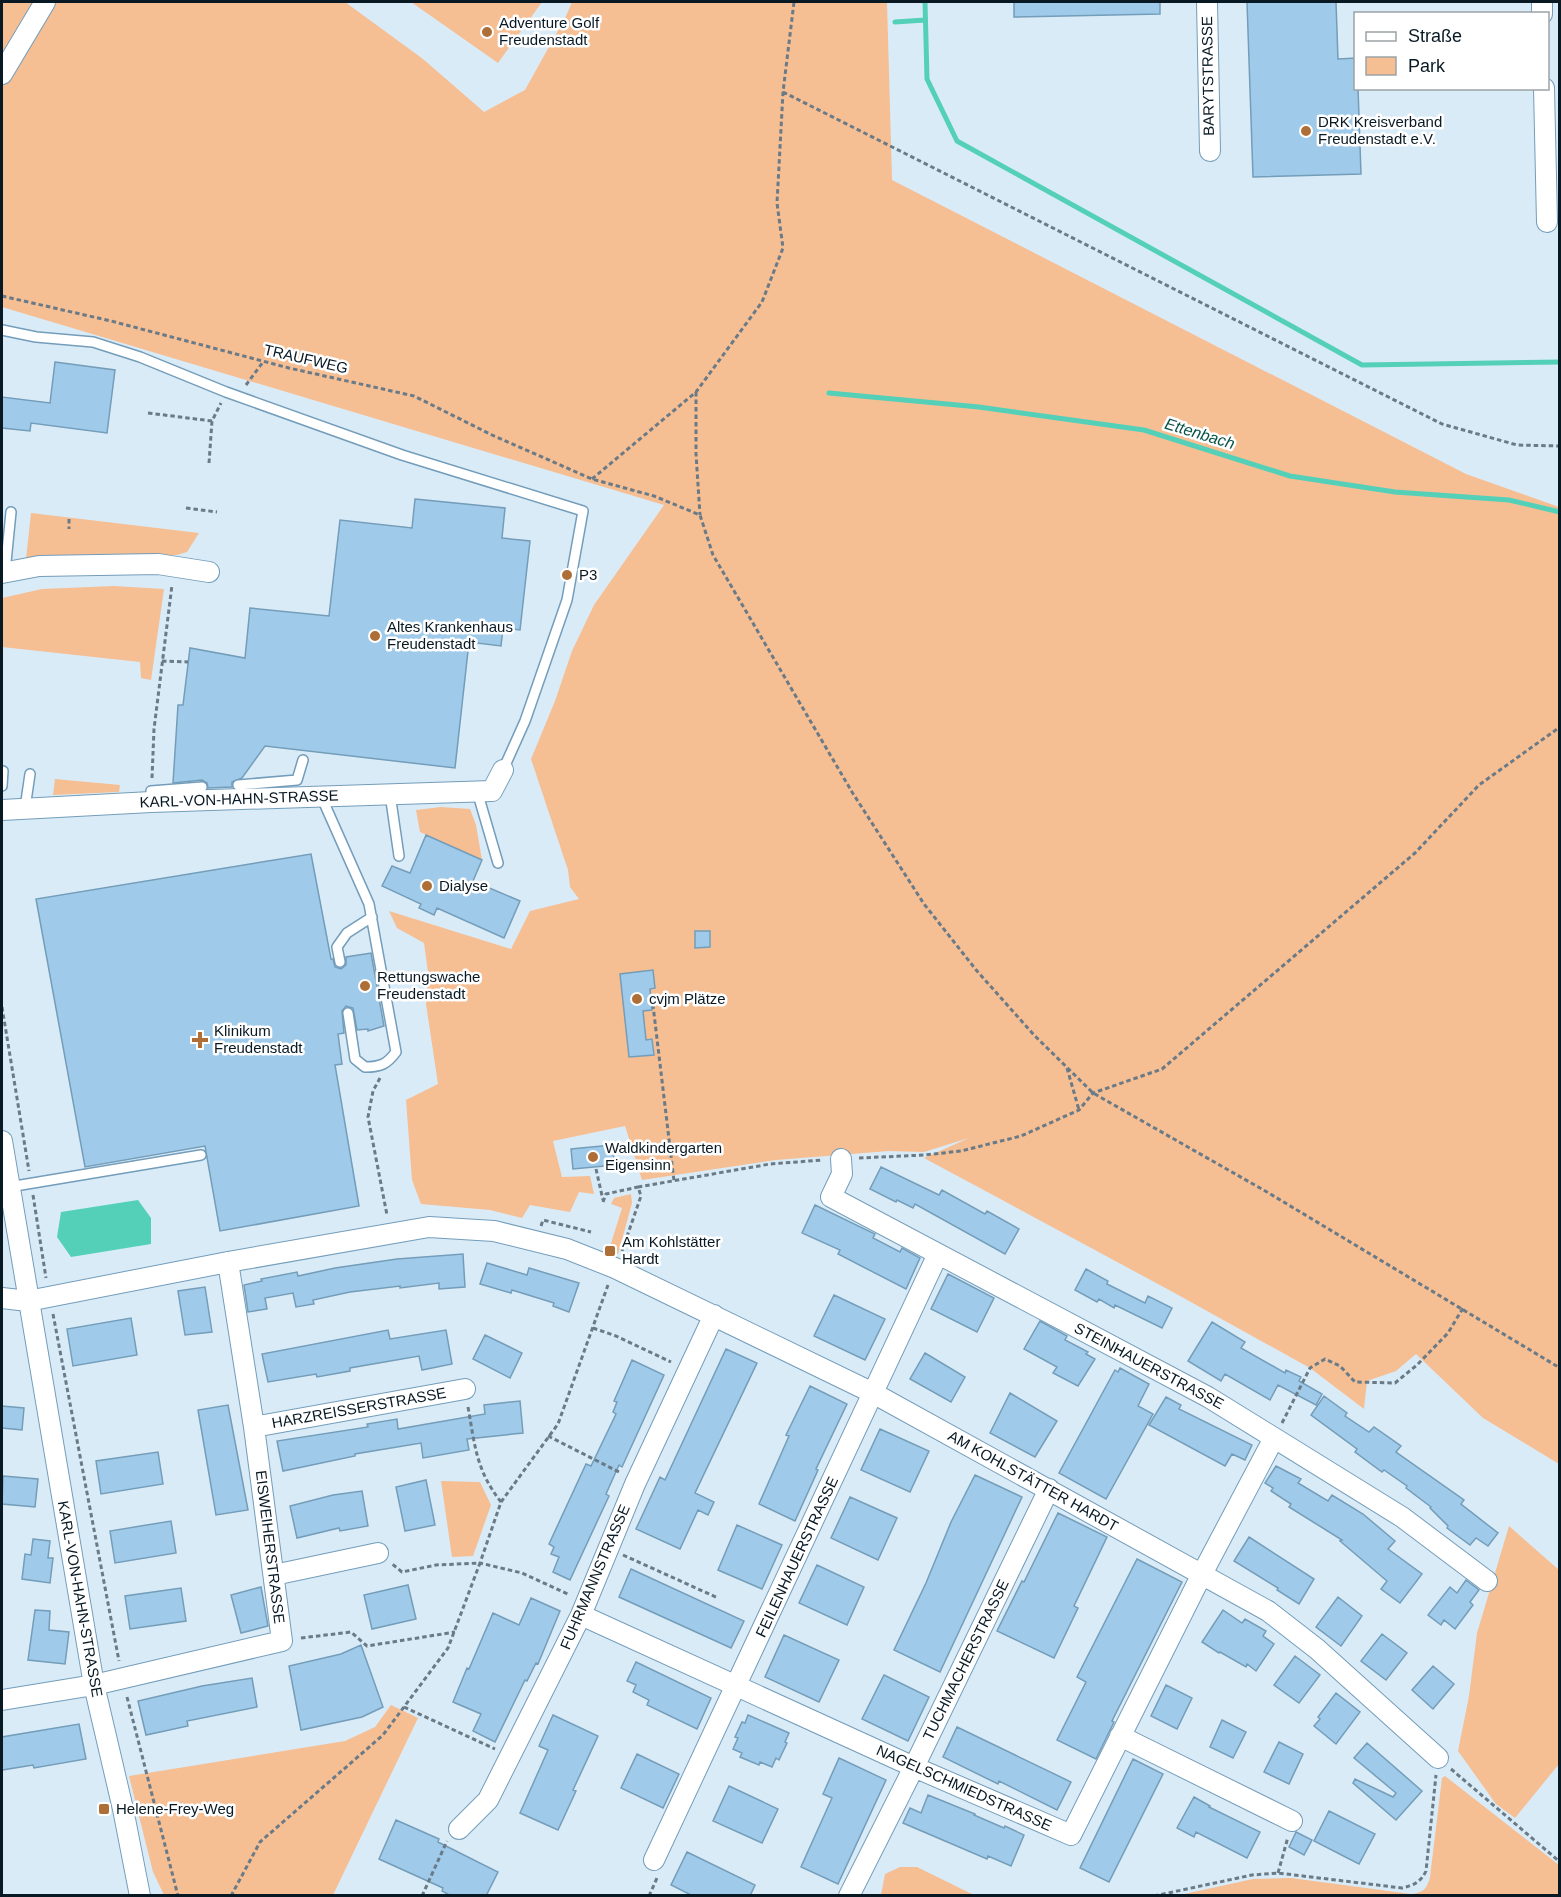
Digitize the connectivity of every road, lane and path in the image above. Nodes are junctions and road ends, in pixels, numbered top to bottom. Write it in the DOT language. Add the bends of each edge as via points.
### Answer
graph roads {
  1 [pos="45,2"];
  2 [pos="794,2"];
  3 [pos="1207,2"];
  4 [pos="2,74"];
  5 [pos="1544,90"];
  6 [pos="783,92"];
  7 [pos="1209,151"];
  8 [pos="1547,222"];
  9 [pos="2,296"];
  10 [pos="2,330"];
  11 [pos="264,362"];
  12 [pos="226,392"];
  13 [pos="696,392"];
  14 [pos="148,414"];
  15 [pos="212,422"];
  16 [pos="1560,446"];
  17 [pos="209,463"];
  18 [pos="592,478"];
  19 [pos="186,507"];
  20 [pos="11,512"];
  21 [pos="217,512"];
  22 [pos="700,515"];
  23 [pos="69,519"];
  24 [pos="69,529"];
  25 [pos="209,572"];
  26 [pos="3,573"];
  27 [pos="181,586"];
  28 [pos="162,661"];
  29 [pos="188,662"];
  30 [pos="1560,727"];
  31 [pos="303,760"];
  32 [pos="503,770"];
  33 [pos="3,771"];
  34 [pos="30,774"];
  35 [pos="238,785"];
  36 [pos="2,786"];
  37 [pos="202,787"];
  38 [pos="477,791"];
  39 [pos="390,794"];
  40 [pos="321,796"];
  41 [pos="151,797"];
  42 [pos="25,808"];
  43 [pos="2,810"];
  44 [pos="399,856"];
  45 [pos="498,863"];
  46 [pos="372,917"];
  47 [pos="340,962"];
  48 [pos="652,997"];
  49 [pos="2,1007"];
  50 [pos="348,1013"];
  51 [pos="388,1064"];
  52 [pos="1066,1067"];
  53 [pos="1093,1093"];
  54 [pos="1080,1110"];
  55 [pos="2,1141"];
  56 [pos="201,1155"];
  57 [pos="841,1159"];
  58 [pos="597,1169"];
  59 [pos="674,1181"];
  60 [pos="31,1184"];
  61 [pos="9,1187"];
  62 [pos="638,1187"];
  63 [pos="391,1234"];
  64 [pos="938,1254"];
  65 [pos="228,1262"];
  66 [pos="615,1268"];
  67 [pos="50,1297"];
  68 [pos="2,1298"];
  69 [pos="28,1301"];
  70 [pos="1463,1308"];
  71 [pos="714,1315"];
  72 [pos="593,1328"];
  73 [pos="1560,1368"];
  74 [pos="688,1370"];
  75 [pos="465,1389"];
  76 [pos="873,1393"];
  77 [pos="254,1427"];
  78 [pos="548,1436"];
  79 [pos="1274,1437"];
  80 [pos="637,1480"];
  81 [pos="1049,1489"];
  82 [pos="501,1502"];
  83 [pos="608,1548"];
  84 [pos="378,1553"];
  85 [pos="480,1563"];
  86 [pos="1202,1574"];
  87 [pos="274,1575"];
  88 [pos="1487,1581"];
  89 [pos="718,1599"];
  90 [pos="583,1609"];
  91 [pos="454,1632"];
  92 [pos="282,1641"];
  93 [pos="123,1678"];
  94 [pos="94,1685"];
  95 [pos="738,1685"];
  96 [pos="2,1700"];
  97 [pos="404,1707"];
  98 [pos="1120,1736"];
  99 [pos="510,1756"];
  100 [pos="1438,1758"];
  101 [pos="914,1767"];
  102 [pos="1292,1821"];
  103 [pos="459,1829"];
  104 [pos="654,1860"];
  105 [pos="1560,1862"];
  106 [pos="1278,1873"];
  107 [pos="140,1896"];
  108 [pos="178,1896"];
  109 [pos="231,1896"];
  110 [pos="422,1896"];
  111 [pos="849,1896"];
  112 [pos="1155,1896"];
  1 -- 4 [label="street"];
  2 -- 6 [label="path"];
  3 -- 7 [label="street, BARYTSTRASSE"];
  5 -- 8 [label="street"];
  6 -- 13 [label="path" via="777,203 783,248 762,302"];
  6 -- 16 [label="path" via="1442,424 1517,445"];
  9 -- 11 [label="path, TRAUFWEG"];
  10 -- 12 [label="lane" via="93,342"];
  11 -- 12 [label="path" via="244,388"];
  11 -- 18 [label="path, TRAUFWEG" via="414,396"];
  12 -- 15 [label="path"];
  12 -- 32 [label="lane" via="402,455 584,511 567,600 525,721"];
  13 -- 18 [label="path"];
  13 -- 22 [label="path"];
  14 -- 15 [label="path"];
  15 -- 17 [label="path"];
  18 -- 22 [label="path, TRAUFWEG" via="654,496"];
  19 -- 21 [label="path"];
  20 -- 26 [label="lane"];
  22 -- 52 [label="path" via="713,555 852,792 924,904 977,971"];
  23 -- 24 [label="path"];
  25 -- 26 [label="street" via="158,564 39,566"];
  27 -- 28 [label="path" via="172,585"];
  28 -- 29 [label="path"];
  28 -- 41 [label="path"];
  30 -- 53 [label="path" via="1479,785 1415,853 1162,1070"];
  31 -- 35 [label="lane" via="297,780"];
  32 -- 38 [label="street" via="492,790"];
  33 -- 36 [label="lane"];
  34 -- 42 [label="lane"];
  37 -- 41 [label="lane"];
  38 -- 39 [label="street, KARL-VON-HAHN-STRASSE"];
  38 -- 45 [label="lane"];
  39 -- 40 [label="street, KARL-VON-HAHN-STRASSE"];
  39 -- 44 [label="lane"];
  40 -- 41 [label="street, KARL-VON-HAHN-STRASSE"];
  40 -- 46 [label="lane"];
  41 -- 42 [label="street, KARL-VON-HAHN-STRASSE"];
  42 -- 43 [label="street, KARL-VON-HAHN-STRASSE"];
  46 -- 47 [label="lane" via="347,933 337,947"];
  46 -- 51 [label="lane" via="396,1052"];
  48 -- 59 [label="path"];
  49 -- 60 [label="path"];
  50 -- 51 [label="lane" via="355,1059 365,1067"];
  51 -- 63 [label="path" via="373,1090 368,1116"];
  52 -- 53 [label="path"];
  52 -- 54 [label="path"];
  53 -- 54 [label="path"];
  53 -- 70 [label="path"];
  54 -- 57 [label="path" via="1021,1136 961,1151"];
  55 -- 61 [label="street, KARL-VON-HAHN-STRASSE"];
  56 -- 60 [label="lane"];
  57 -- 59 [label="path" via="770,1164"];
  57 -- 64 [label="street, STEINHAUERSTRASSE" via="842,1173 831,1197"];
  58 -- 62 [label="path" via="603,1202 606,1194"];
  59 -- 62 [label="path"];
  60 -- 61 [label="lane"];
  60 -- 67 [label="path"];
  61 -- 69 [label="street, KARL-VON-HAHN-STRASSE"];
  62 -- 66 [label="path" via="641,1196"];
  63 -- 65 [label="street, AM KOHLSTÄTTER HARDT"];
  63 -- 66 [label="street, AM KOHLSTÄTTER HARDT" via="429,1227 494,1231 567,1249"];
  64 -- 76 [label="street, FEILENHAUERSTRASSE"];
  64 -- 79 [label="street, STEINHAUERSTRASSE" via="1208,1397"];
  65 -- 67 [label="street, AM KOHLSTÄTTER HARDT"];
  65 -- 77 [label="street, EISWEIHERSTRASSE"];
  66 -- 71 [label="street, AM KOHLSTÄTTER HARDT"];
  66 -- 72 [label="path"];
  67 -- 69 [label="street, AM KOHLSTÄTTER HARDT"];
  67 -- 93 [label="path"];
  68 -- 69 [label="street"];
  69 -- 94 [label="street, KARL-VON-HAHN-STRASSE"];
  70 -- 73 [label="path"];
  70 -- 79 [label="path" via="1448,1333 1395,1383 1355,1382 1340,1366 1325,1359 1310,1368"];
  71 -- 74 [label="street, FUHRMANNSTRASSE"];
  71 -- 76 [label="street, AM KOHLSTÄTTER HARDT"];
  72 -- 74 [label="path"];
  72 -- 78 [label="path" via="558,1424"];
  74 -- 80 [label="street, FUHRMANNSTRASSE"];
  75 -- 77 [label="street, HARZREISSERSTRASSE"];
  75 -- 82 [label="path" via="476,1457 487,1484"];
  76 -- 81 [label="street, AM KOHLSTÄTTER HARDT"];
  76 -- 95 [label="street, FEILENHAUERSTRASSE"];
  77 -- 87 [label="street, EISWEIHERSTRASSE"];
  78 -- 80 [label="path"];
  78 -- 82 [label="path"];
  79 -- 86 [label="street, NAGELSCHMIEDSTRASSE"];
  79 -- 88 [label="street, STEINHAUERSTRASSE" via="1402,1517"];
  80 -- 83 [label="street, FUHRMANNSTRASSE"];
  81 -- 86 [label="street, AM KOHLSTÄTTER HARDT"];
  81 -- 101 [label="street, TUCHMACHERSTRASSE"];
  82 -- 85 [label="path"];
  83 -- 89 [label="path"];
  83 -- 90 [label="street, FUHRMANNSTRASSE"];
  84 -- 85 [label="path" via="402,1572 436,1565"];
  84 -- 87 [label="street"];
  85 -- 90 [label="path" via="522,1573"];
  85 -- 91 [label="path"];
  86 -- 98 [label="street, NAGELSCHMIEDSTRASSE"];
  86 -- 100 [label="street, AM KOHLSTÄTTER HARDT" via="1268,1611 1317,1649"];
  87 -- 92 [label="street, EISWEIHERSTRASSE"];
  90 -- 95 [label="street, NAGELSCHMIEDSTRASSE"];
  90 -- 99 [label="street, FUHRMANNSTRASSE"];
  91 -- 92 [label="path" via="367,1646 351,1632"];
  91 -- 97 [label="path" via="448,1648"];
  92 -- 93 [label="street, EISWEIHERSTRASSE"];
  93 -- 94 [label="street, EISWEIHERSTRASSE"];
  93 -- 108 [label="path"];
  94 -- 96 [label="street, EISWEIHERSTRASSE"];
  94 -- 107 [label="street, KARL-VON-HAHN-STRASSE"];
  95 -- 101 [label="street, NAGELSCHMIEDSTRASSE"];
  95 -- 104 [label="street, FEILENHAUERSTRASSE"];
  97 -- 99 [label="path"];
  97 -- 109 [label="path" via="383,1735 260,1842"];
  98 -- 101 [label="street, NAGELSCHMIEDSTRASSE" via="1071,1835"];
  98 -- 102 [label="street"];
  99 -- 103 [label="street, FUHRMANNSTRASSE" via="488,1800"];
  100 -- 105 [label="path"];
  100 -- 106 [label="path" via="1426,1870 1414,1885 1402,1888"];
  101 -- 111 [label="street, TUCHMACHERSTRASSE"];
  102 -- 106 [label="path"];
  103 -- 110 [label="path" via="447,1842"];
  106 -- 112 [label="path"];
}
